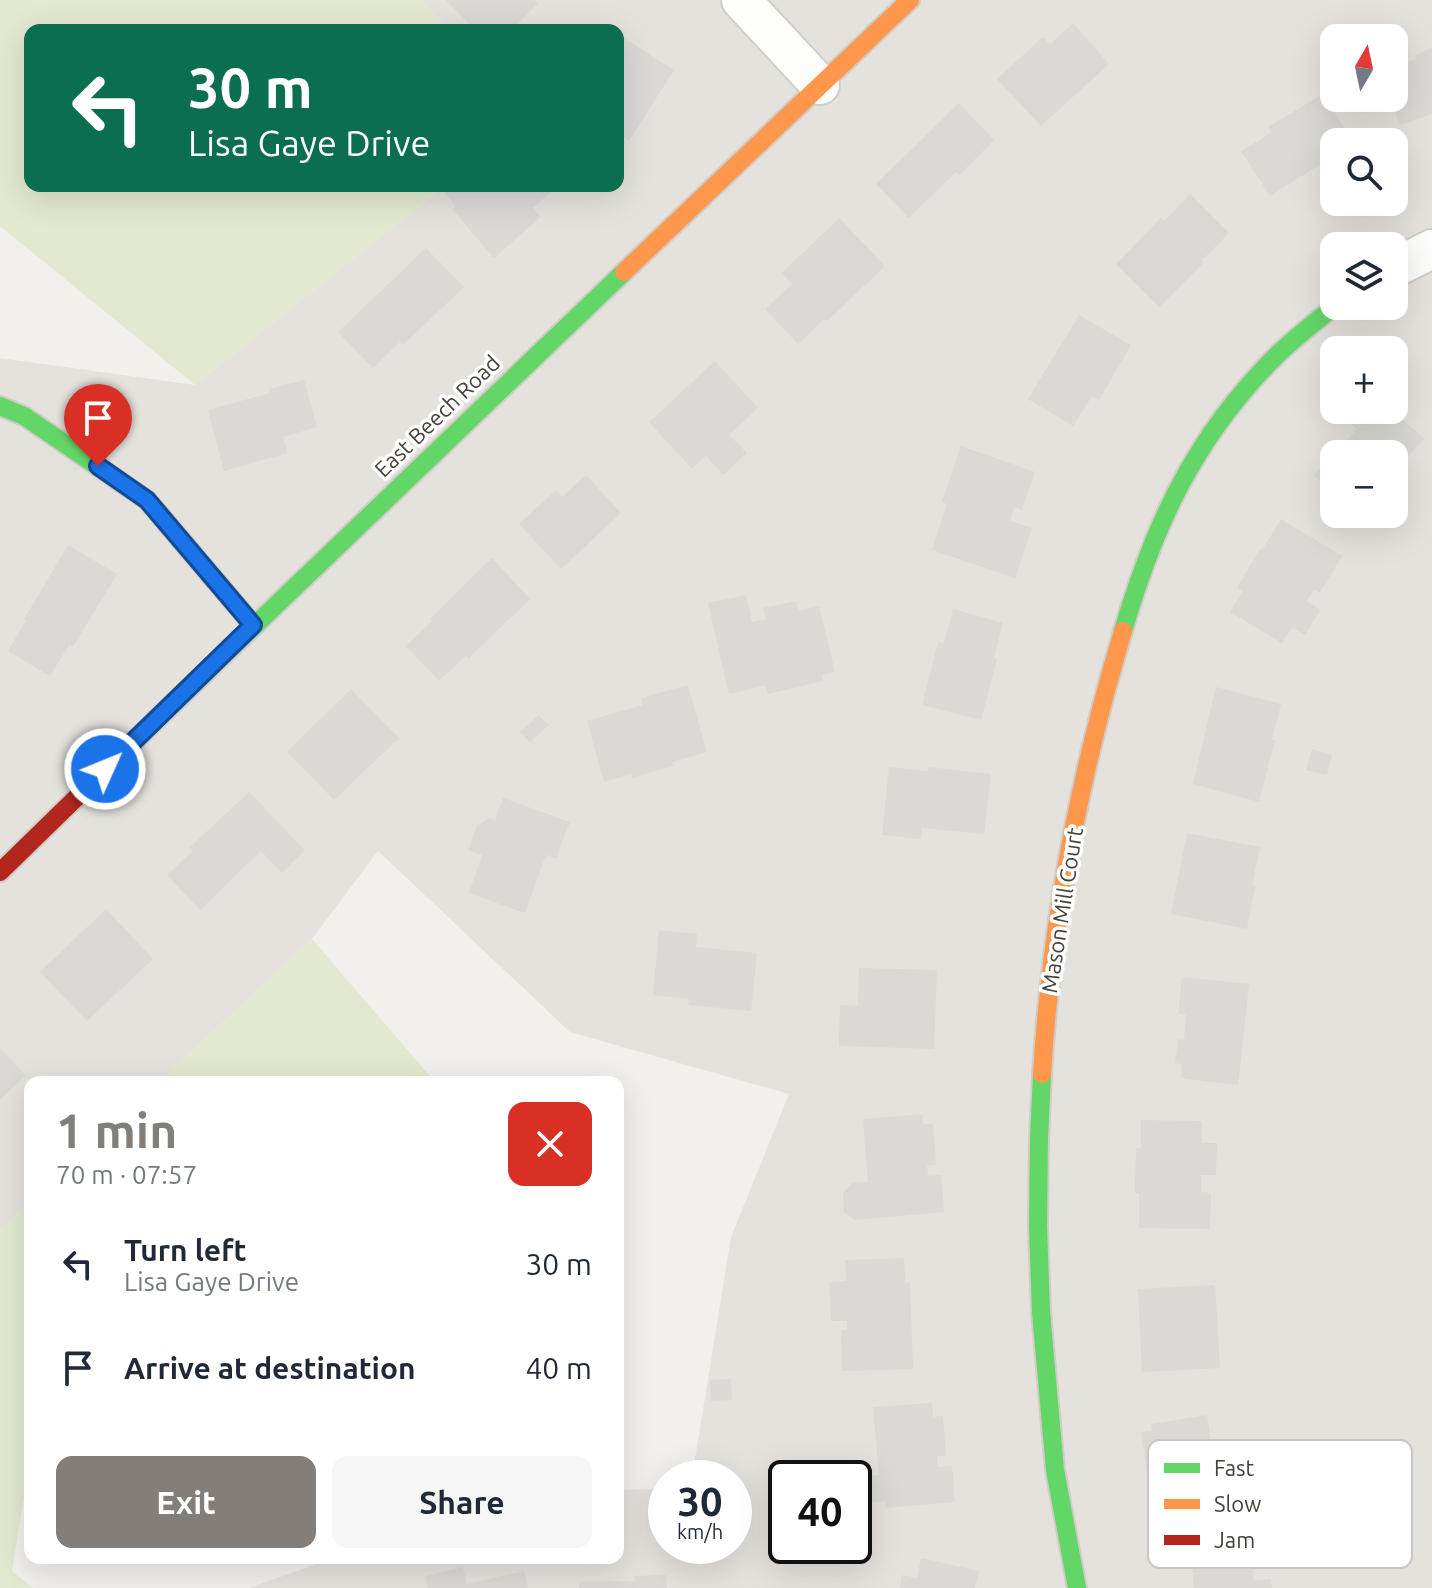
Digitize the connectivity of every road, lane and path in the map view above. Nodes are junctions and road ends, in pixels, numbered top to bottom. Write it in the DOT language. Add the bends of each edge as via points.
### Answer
graph roads {
  1 [pos="741,0"];
  2 [pos="910,0"];
  3 [pos="820,85"];
  4 [pos="1432,249"];
  5 [pos="1408,261"];
  6 [pos="1320,318"];
  7 [pos="0,406"];
  8 [pos="253,625"];
  9 [pos="0,872"];
  10 [pos="1077,1588"];
  1 -- 3 [label="street"];
  2 -- 3 [label="street, East Beech Road"];
  3 -- 8 [label="street, East Beech Road"];
  4 -- 5 [label="street"];
  6 -- 10 [label="street, Mason Mill Court" via="1235,401 1194,459 1158,527 1120,638 1085,773 1055,942 1042,1057 1037,1200 1042,1339 1056,1479"];
  7 -- 8 [label="street" via="24,416 147,500"];
  8 -- 9 [label="street, East Beech Road"];
}
